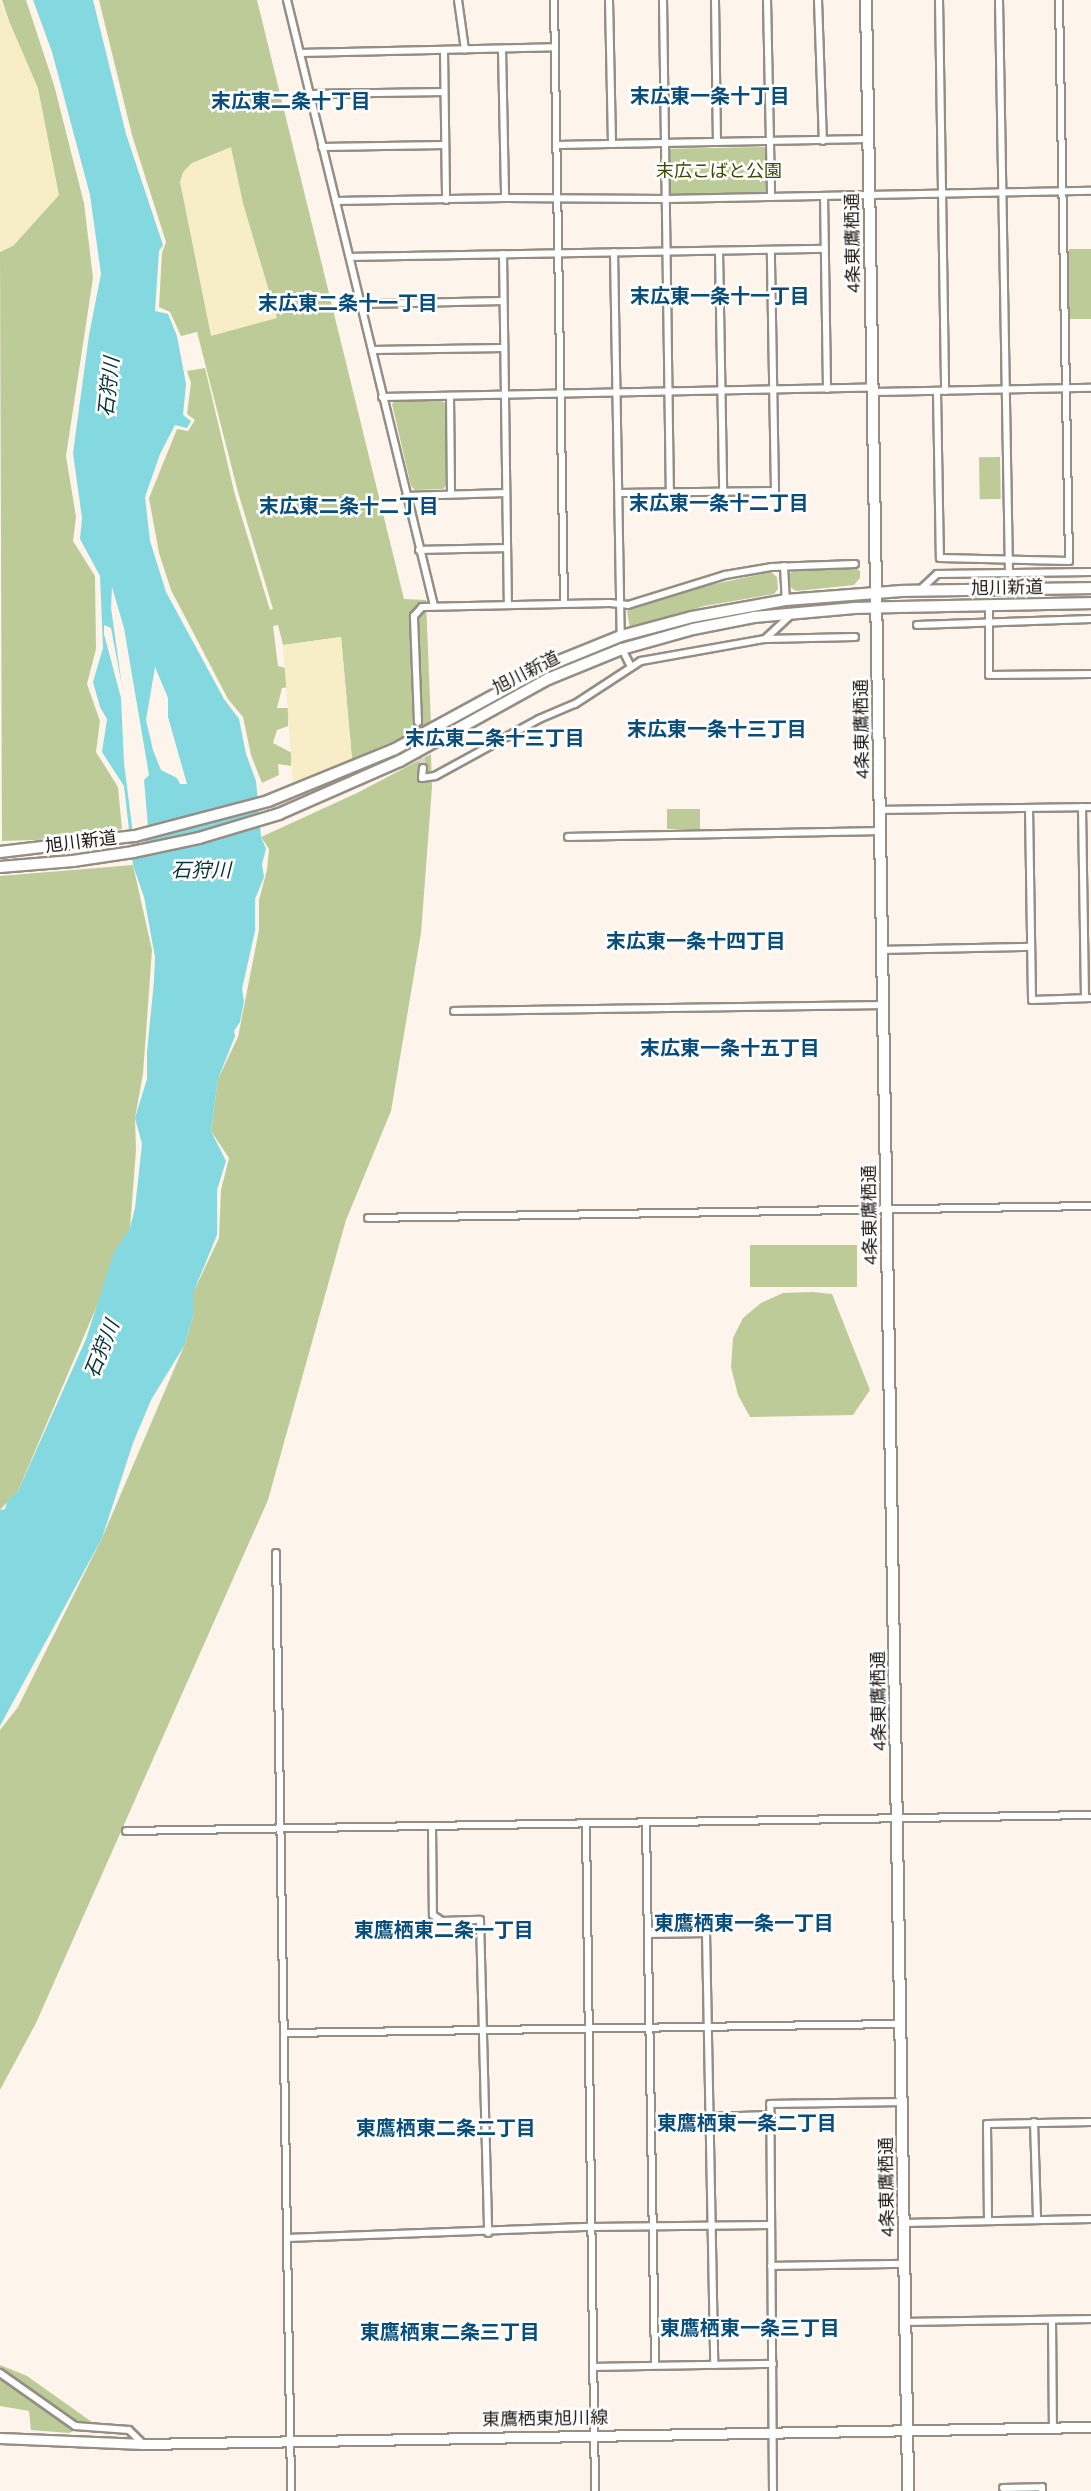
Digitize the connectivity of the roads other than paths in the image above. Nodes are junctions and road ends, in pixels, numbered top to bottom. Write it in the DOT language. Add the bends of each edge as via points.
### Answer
graph roads {
  1 [pos="287,0"];
  2 [pos="458,0"];
  3 [pos="554,0"];
  4 [pos="609,0"];
  5 [pos="663,0"];
  6 [pos="715,0"];
  7 [pos="767,0"];
  8 [pos="818,0"];
  9 [pos="866,0"];
  10 [pos="939,0"];
  11 [pos="999,0"];
  12 [pos="1059,0"];
  13 [pos="555,47"];
  14 [pos="502,49"];
  15 [pos="465,50"];
  16 [pos="444,51"];
  17 [pos="300,53"];
  18 [pos="444,92"];
  19 [pos="310,94"];
  20 [pos="868,139"];
  21 [pos="823,141"];
  22 [pos="717,142"];
  23 [pos="770,142"];
  24 [pos="665,143"];
  25 [pos="612,144"];
  26 [pos="557,145"];
  27 [pos="445,146"];
  28 [pos="322,147"];
  29 [pos="1091,191"];
  30 [pos="942,192"];
  31 [pos="1002,192"];
  32 [pos="1062,192"];
  33 [pos="869,195"];
  34 [pos="825,196"];
  35 [pos="771,197"];
  36 [pos="505,198"];
  37 [pos="666,199"];
  38 [pos="446,200"];
  39 [pos="558,200"];
  40 [pos="336,201"];
  41 [pos="824,249"];
  42 [pos="719,250"];
  43 [pos="771,250"];
  44 [pos="666,251"];
  45 [pos="614,252"];
  46 [pos="558,253"];
  47 [pos="502,254"];
  48 [pos="350,257"];
  49 [pos="503,301"];
  50 [pos="361,304"];
  51 [pos="504,348"];
  52 [pos="372,351"];
  53 [pos="1091,388"];
  54 [pos="774,389"];
  55 [pos="827,389"];
  56 [pos="1066,389"];
  57 [pos="669,390"];
  58 [pos="722,390"];
  59 [pos="872,390"];
  60 [pos="945,391"];
  61 [pos="1005,391"];
  62 [pos="616,392"];
  63 [pos="937,392"];
  64 [pos="560,393"];
  65 [pos="504,394"];
  66 [pos="450,396"];
  67 [pos="382,397"];
  68 [pos="670,490"];
  69 [pos="723,490"];
  70 [pos="506,493"];
  71 [pos="618,493"];
  72 [pos="451,494"];
  73 [pos="406,496"];
  74 [pos="506,548"];
  75 [pos="419,550"];
  76 [pos="1009,559"];
  77 [pos="855,564"];
  78 [pos="784,566"];
  79 [pos="1008,572"];
  80 [pos="1091,572"];
  81 [pos="1091,588"];
  82 [pos="921,590"];
  83 [pos="876,592"];
  84 [pos="786,600"];
  85 [pos="564,603"];
  86 [pos="1091,603"];
  87 [pos="508,604"];
  88 [pos="619,604"];
  89 [pos="989,604"];
  90 [pos="434,606"];
  91 [pos="876,607"];
  92 [pos="794,612"];
  93 [pos="1091,619"];
  94 [pos="989,622"];
  95 [pos="917,625"];
  96 [pos="621,636"];
  97 [pos="855,637"];
  98 [pos="765,639"];
  99 [pos="622,649"];
  100 [pos="631,667"];
  101 [pos="1091,674"];
  102 [pos="418,722"];
  103 [pos="423,768"];
  104 [pos="1082,807"];
  105 [pos="1091,807"];
  106 [pos="1029,808"];
  107 [pos="879,810"];
  108 [pos="880,831"];
  109 [pos="568,837"];
  110 [pos="4,852"];
  111 [pos="4,867"];
  112 [pos="1031,947"];
  113 [pos="882,950"];
  114 [pos="1088,998"];
  115 [pos="883,1005"];
  116 [pos="454,1011"];
  117 [pos="1091,1206"];
  118 [pos="886,1210"];
  119 [pos="368,1218"];
  120 [pos="276,1553"];
  121 [pos="1091,1815"];
  122 [pos="897,1818"];
  123 [pos="646,1822"];
  124 [pos="586,1824"];
  125 [pos="432,1826"];
  126 [pos="281,1828"];
  127 [pos="126,1831"];
  128 [pos="648,1934"];
  129 [pos="901,2024"];
  130 [pos="707,2026"];
  131 [pos="649,2028"];
  132 [pos="588,2029"];
  133 [pos="483,2030"];
  134 [pos="284,2033"];
  135 [pos="902,2103"];
  136 [pos="769,2115"];
  137 [pos="709,2117"];
  138 [pos="1034,2122"];
  139 [pos="1091,2122"];
  140 [pos="1091,2219"];
  141 [pos="1037,2220"];
  142 [pos="988,2221"];
  143 [pos="904,2223"];
  144 [pos="771,2225"];
  145 [pos="653,2226"];
  146 [pos="711,2226"];
  147 [pos="591,2228"];
  148 [pos="488,2233"];
  149 [pos="287,2238"];
  150 [pos="904,2264"];
  151 [pos="771,2266"];
  152 [pos="1091,2319"];
  153 [pos="1052,2320"];
  154 [pos="905,2322"];
  155 [pos="773,2364"];
  156 [pos="714,2365"];
  157 [pos="655,2366"];
  158 [pos="593,2367"];
  159 [pos="0,2373"];
  160 [pos="1091,2427"];
  161 [pos="1053,2428"];
  162 [pos="906,2429"];
  163 [pos="774,2432"];
  164 [pos="594,2435"];
  165 [pos="0,2439"];
  166 [pos="291,2441"];
  167 [pos="143,2444"];
  168 [pos="1003,2488"];
  169 [pos="291,2491"];
  170 [pos="595,2491"];
  171 [pos="773,2491"];
  172 [pos="908,2491"];
  173 [pos="1042,2491"];
  1 -- 17 [label="street"];
  2 -- 15 [label="street"];
  3 -- 13 [label="street"];
  4 -- 25 [label="street"];
  5 -- 24 [label="street"];
  6 -- 22 [label="street"];
  7 -- 23 [label="street"];
  8 -- 21 [label="street"];
  9 -- 20 [label="highway, 4条東鷹栖通"];
  10 -- 30 [label="street"];
  11 -- 31 [label="street"];
  12 -- 32 [label="street"];
  13 -- 14 [label="street"];
  13 -- 26 [label="street"];
  14 -- 15 [label="street"];
  14 -- 36 [label="street"];
  15 -- 16 [label="street"];
  16 -- 17 [label="street"];
  16 -- 18 [label="street"];
  17 -- 19 [label="street"];
  18 -- 19 [label="street"];
  18 -- 27 [label="street"];
  19 -- 28 [label="street"];
  20 -- 21 [label="street"];
  20 -- 33 [label="highway, 4条東鷹栖通"];
  21 -- 23 [label="street"];
  22 -- 23 [label="street"];
  22 -- 24 [label="street"];
  23 -- 35 [label="street"];
  24 -- 25 [label="street"];
  24 -- 37 [label="street"];
  25 -- 26 [label="street"];
  26 -- 39 [label="street"];
  27 -- 28 [label="street"];
  27 -- 38 [label="street"];
  28 -- 40 [label="street"];
  29 -- 32 [label="street"];
  30 -- 31 [label="street"];
  30 -- 33 [label="street"];
  30 -- 60 [label="street"];
  31 -- 32 [label="street"];
  31 -- 61 [label="street"];
  32 -- 56 [label="street"];
  33 -- 34 [label="street"];
  33 -- 59 [label="highway, 4条東鷹栖通"];
  34 -- 35 [label="street"];
  34 -- 41 [label="street"];
  35 -- 37 [label="street"];
  36 -- 38 [label="street"];
  36 -- 39 [label="street"];
  37 -- 39 [label="street"];
  37 -- 44 [label="street"];
  38 -- 40 [label="street"];
  39 -- 46 [label="street"];
  40 -- 48 [label="street"];
  41 -- 43 [label="street"];
  41 -- 55 [label="street"];
  42 -- 43 [label="street"];
  42 -- 44 [label="street"];
  42 -- 58 [label="street"];
  43 -- 54 [label="street"];
  44 -- 45 [label="street"];
  44 -- 57 [label="street"];
  45 -- 46 [label="street"];
  45 -- 62 [label="street"];
  46 -- 47 [label="street"];
  46 -- 64 [label="street"];
  47 -- 48 [label="street"];
  47 -- 49 [label="street"];
  48 -- 50 [label="street"];
  49 -- 50 [label="street"];
  49 -- 51 [label="street"];
  50 -- 52 [label="street"];
  51 -- 52 [label="street"];
  51 -- 65 [label="street"];
  52 -- 67 [label="street"];
  53 -- 56 [label="street"];
  54 -- 55 [label="street"];
  54 -- 58 [label="street"];
  54 -- 69 [label="street" via="775,491"];
  55 -- 59 [label="street"];
  56 -- 61 [label="street"];
  56 -- 76 [label="street" via="1069,561"];
  57 -- 58 [label="street"];
  57 -- 62 [label="street"];
  57 -- 68 [label="street"];
  58 -- 69 [label="street"];
  59 -- 63 [label="street"];
  59 -- 83 [label="highway, 4条東鷹栖通"];
  60 -- 61 [label="street"];
  60 -- 63 [label="street"];
  61 -- 76 [label="street"];
  62 -- 64 [label="street"];
  62 -- 71 [label="street"];
  63 -- 76 [label="street" via="940,558"];
  64 -- 65 [label="street"];
  64 -- 85 [label="street"];
  65 -- 66 [label="street"];
  65 -- 70 [label="street"];
  66 -- 67 [label="street"];
  66 -- 72 [label="street"];
  67 -- 73 [label="street"];
  68 -- 69 [label="street"];
  68 -- 71 [label="street"];
  70 -- 72 [label="street"];
  70 -- 74 [label="street"];
  71 -- 88 [label="street"];
  72 -- 73 [label="street"];
  73 -- 75 [label="street"];
  74 -- 75 [label="street"];
  74 -- 87 [label="street"];
  75 -- 90 [label="street"];
  76 -- 79 [label="street"];
  77 -- 78 [label="street"];
  78 -- 84 [label="street"];
  78 -- 88 [label="street" via="726,575 628,605"];
  79 -- 80 [label="street"];
  79 -- 82 [label="street" via="937,574"];
  81 -- 82 [label="highway, 旭川新道"];
  82 -- 83 [label="highway, 旭川新道"];
  83 -- 84 [label="highway, 旭川新道"];
  83 -- 91 [label="highway, 4条東鷹栖通"];
  84 -- 96 [label="highway, 旭川新道" via="715,611"];
  85 -- 87 [label="street"];
  85 -- 88 [label="street"];
  86 -- 89 [label="highway, 旭川新道"];
  87 -- 90 [label="street"];
  88 -- 96 [label="street"];
  89 -- 91 [label="highway, 旭川新道"];
  89 -- 94 [label="street"];
  90 -- 102 [label="street" via="422,607 414,616"];
  91 -- 92 [label="highway, 旭川新道"];
  91 -- 107 [label="highway, 4条東鷹栖通"];
  92 -- 98 [label="street"];
  92 -- 99 [label="highway, 旭川新道" via="723,622"];
  93 -- 94 [label="street"];
  94 -- 95 [label="street"];
  94 -- 101 [label="street" via="989,675"];
  96 -- 110 [label="highway, 旭川新道" via="515,682 387,752 300,789 208,819 135,836"];
  97 -- 98 [label="street"];
  98 -- 100 [label="street" via="641,661"];
  99 -- 100 [label="street"];
  99 -- 111 [label="highway, 旭川新道" via="514,696 389,766 301,805 210,835 134,852"];
  100 -- 103 [label="street" via="575,704 539,719 435,776 422,778"];
  104 -- 105 [label="street"];
  104 -- 106 [label="street"];
  104 -- 114 [label="street"];
  106 -- 107 [label="street"];
  106 -- 112 [label="street"];
  107 -- 108 [label="highway, 4条東鷹栖通"];
  108 -- 109 [label="street"];
  108 -- 113 [label="highway, 4条東鷹栖通"];
  112 -- 113 [label="street"];
  112 -- 114 [label="street" via="1032,1000"];
  113 -- 115 [label="highway, 4条東鷹栖通"];
  115 -- 116 [label="street"];
  115 -- 118 [label="highway, 4条東鷹栖通"];
  117 -- 118 [label="street"];
  118 -- 119 [label="street"];
  118 -- 122 [label="highway, 4条東鷹栖通"];
  120 -- 126 [label="street"];
  121 -- 122 [label="street"];
  122 -- 123 [label="street"];
  122 -- 129 [label="highway, 4条東鷹栖通"];
  123 -- 124 [label="street"];
  123 -- 128 [label="street"];
  124 -- 125 [label="street"];
  124 -- 132 [label="street"];
  125 -- 126 [label="street"];
  125 -- 133 [label="street" via="433,1915 442,1921 480,1920"];
  126 -- 127 [label="street"];
  126 -- 134 [label="street"];
  128 -- 130 [label="street" via="706,1933"];
  128 -- 131 [label="street"];
  129 -- 130 [label="street"];
  129 -- 135 [label="highway, 4条東鷹栖通"];
  130 -- 131 [label="street"];
  130 -- 137 [label="street"];
  131 -- 132 [label="street"];
  131 -- 145 [label="street"];
  132 -- 133 [label="street"];
  132 -- 147 [label="street"];
  133 -- 134 [label="street"];
  133 -- 148 [label="street"];
  134 -- 149 [label="street"];
  135 -- 136 [label="street" via="770,2104"];
  135 -- 143 [label="highway, 4条東鷹栖通"];
  136 -- 137 [label="street"];
  136 -- 144 [label="street"];
  137 -- 146 [label="street"];
  138 -- 139 [label="street"];
  138 -- 141 [label="street"];
  138 -- 142 [label="street" via="987,2124"];
  140 -- 141 [label="street"];
  141 -- 142 [label="street"];
  142 -- 143 [label="street"];
  143 -- 150 [label="highway, 4条東鷹栖通"];
  144 -- 146 [label="street"];
  144 -- 151 [label="street"];
  145 -- 146 [label="street"];
  145 -- 147 [label="street"];
  145 -- 157 [label="street"];
  146 -- 156 [label="street"];
  147 -- 148 [label="street"];
  147 -- 158 [label="street"];
  148 -- 149 [label="street"];
  149 -- 166 [label="street"];
  150 -- 151 [label="street"];
  150 -- 154 [label="highway, 4条東鷹栖通"];
  151 -- 155 [label="street"];
  152 -- 153 [label="street"];
  153 -- 154 [label="street"];
  153 -- 161 [label="street"];
  154 -- 162 [label="highway, 4条東鷹栖通"];
  155 -- 156 [label="street"];
  155 -- 163 [label="street"];
  156 -- 157 [label="street"];
  157 -- 158 [label="street"];
  158 -- 164 [label="street"];
  159 -- 167 [label="street" via="75,2426 129,2430"];
  160 -- 161 [label="main road, 東鷹栖東旭川線"];
  161 -- 162 [label="main road, 東鷹栖東旭川線"];
  162 -- 163 [label="main road, 東鷹栖東旭川線"];
  162 -- 172 [label="highway, 4条東鷹栖通"];
  163 -- 164 [label="main road, 東鷹栖東旭川線"];
  163 -- 171 [label="street"];
  164 -- 166 [label="main road, 東鷹栖東旭川線"];
  164 -- 170 [label="street"];
  165 -- 167 [label="main road, 東鷹栖東旭川線"];
  166 -- 167 [label="main road, 東鷹栖東旭川線"];
  166 -- 169 [label="street"];
  168 -- 173 [label="street" via="1042,2487"];
}
